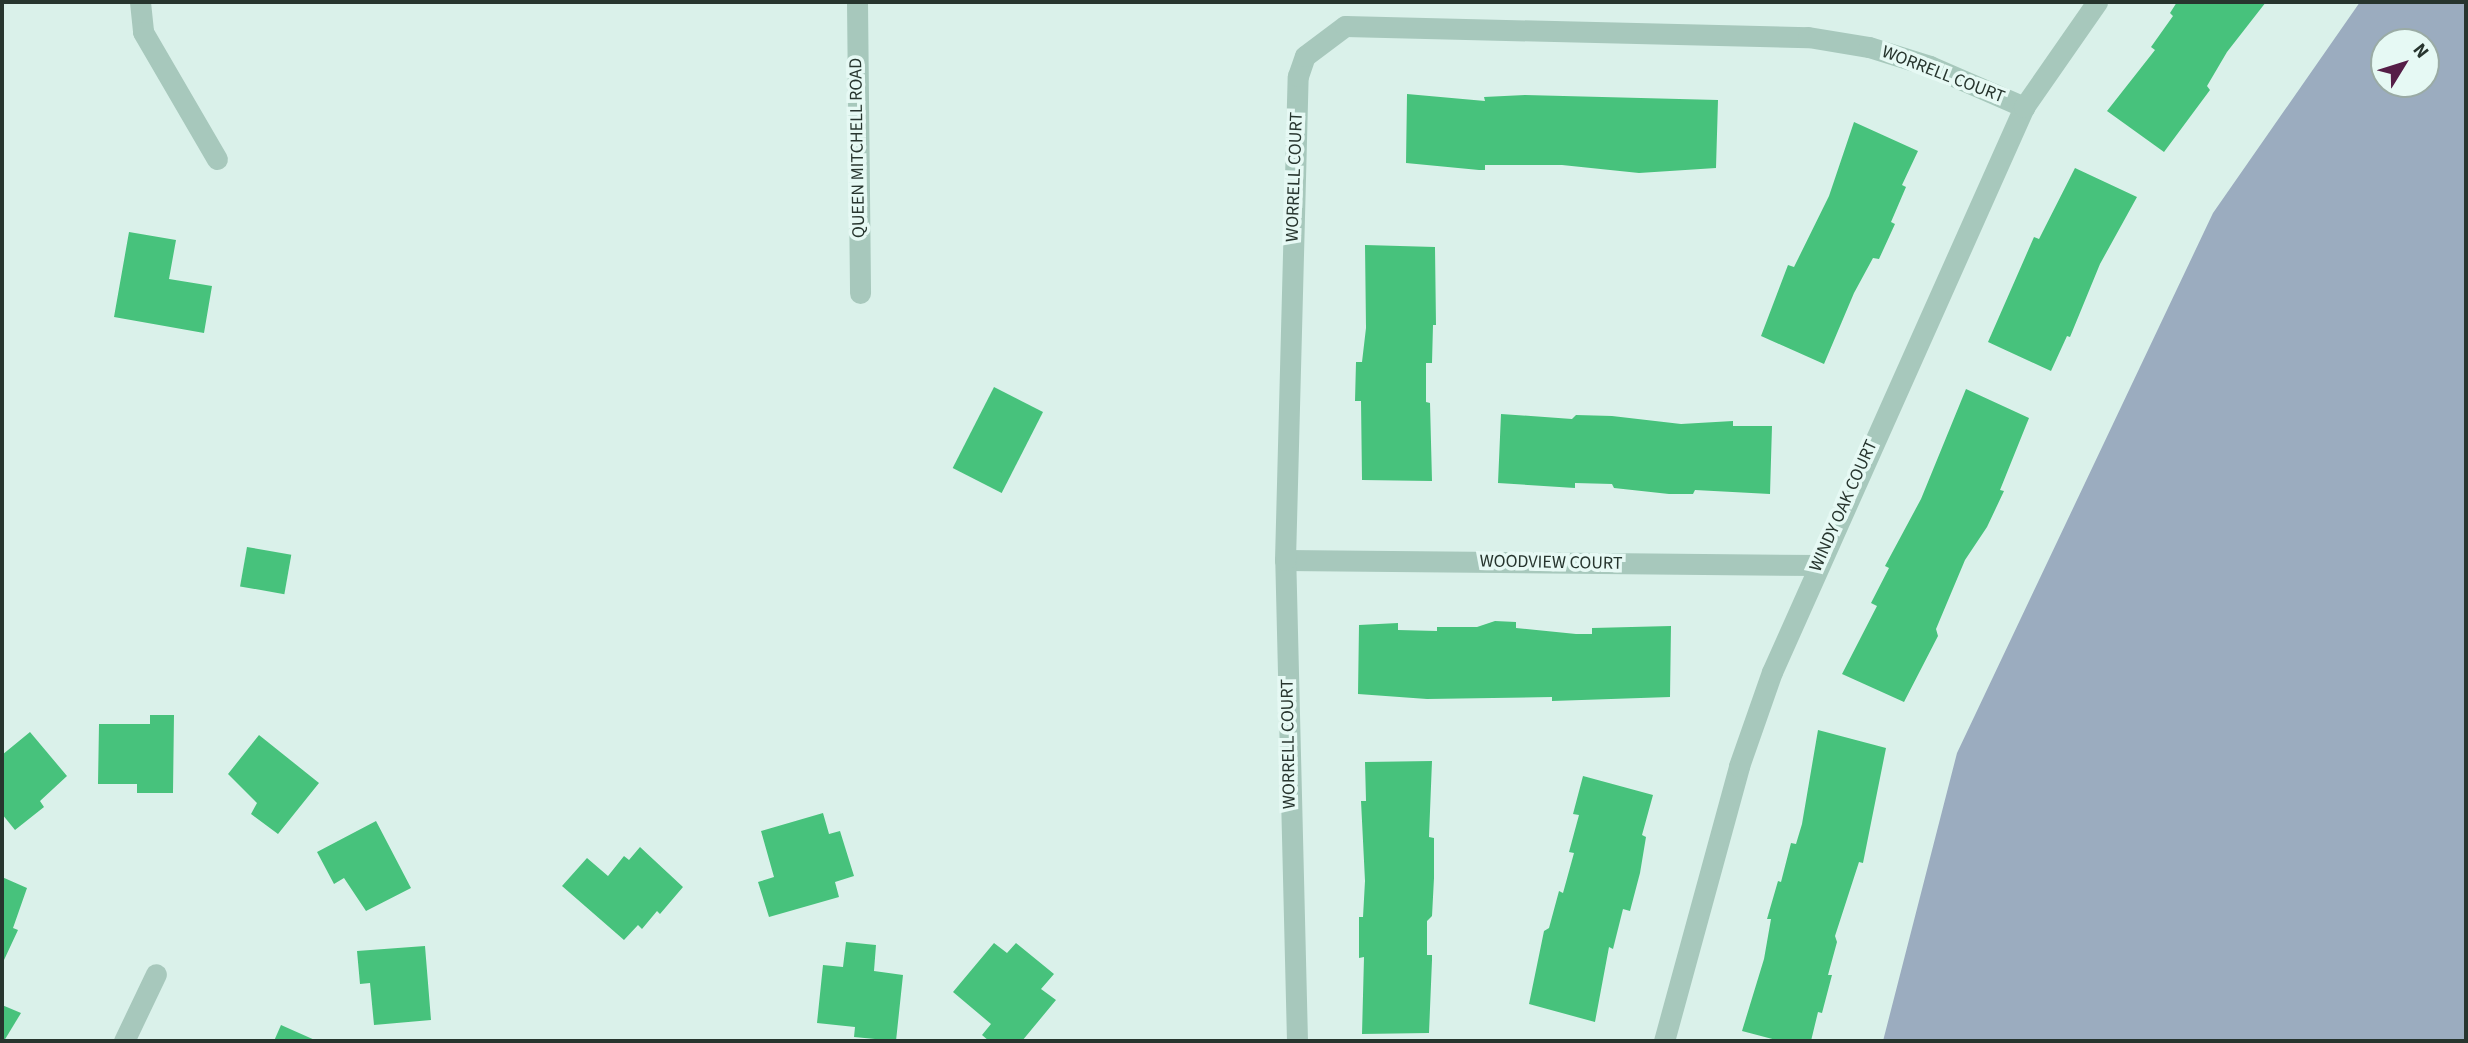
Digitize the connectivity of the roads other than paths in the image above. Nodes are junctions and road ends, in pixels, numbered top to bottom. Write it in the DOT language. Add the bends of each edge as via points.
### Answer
graph roads {
  1 [pos="140,2"];
  2 [pos="857,2"];
  3 [pos="2097,2"];
  4 [pos="2024,107"];
  5 [pos="217,159"];
  6 [pos="860,293"];
  7 [pos="1285,561"];
  8 [pos="1818,565"];
  9 [pos="156,974"];
  10 [pos="124,1041"];
  11 [pos="1297,1041"];
  12 [pos="1664,1041"];
  1 -- 5 [label="street" via="143,32"];
  2 -- 6 [label="street, QUEEN MITCHELL ROAD"];
  3 -- 4 [label="street, WINDY OAK COURT"];
  4 -- 7 [label="street, WORRELL COURT" via="1930,66 1869,47 1808,37 1345,26 1320,40 1305,56 1298,76"];
  4 -- 8 [label="street, WINDY OAK COURT"];
  7 -- 8 [label="street, WOODVIEW COURT"];
  7 -- 11 [label="street, WORRELL COURT"];
  8 -- 12 [label="street, WINDY OAK COURT" via="1772,672 1739,766"];
  9 -- 10 [label="street"];
}
